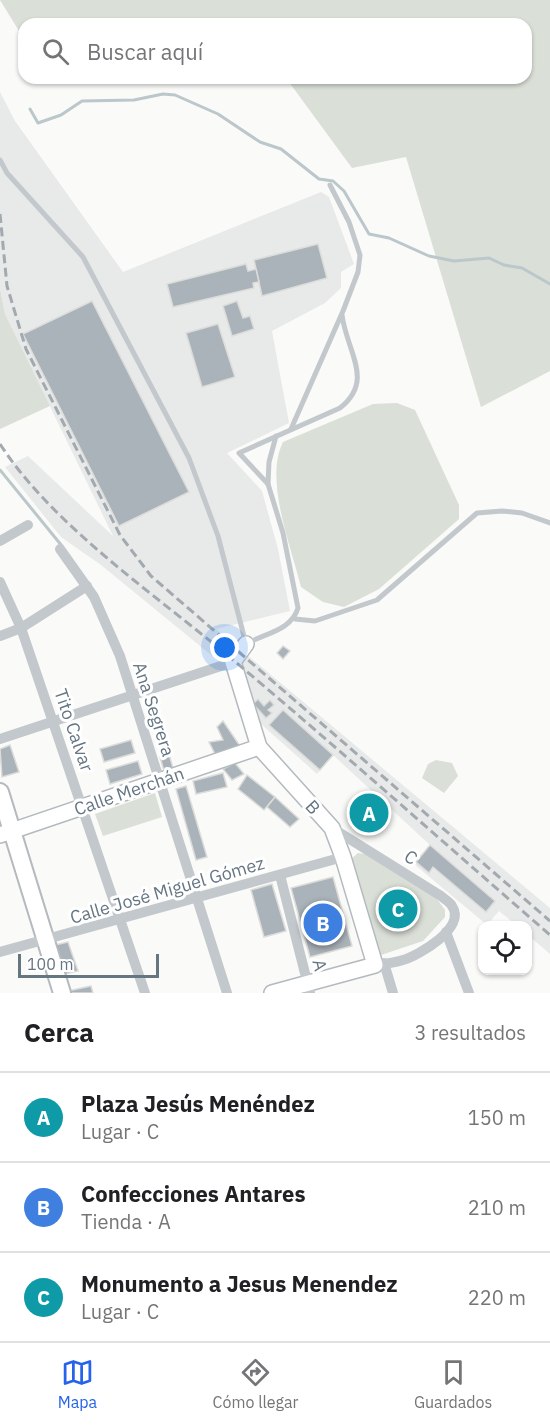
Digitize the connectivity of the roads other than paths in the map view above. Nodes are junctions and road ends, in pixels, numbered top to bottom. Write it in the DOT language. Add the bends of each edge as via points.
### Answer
graph roads {
  1 [pos="0,160"];
  2 [pos="330,185"];
  3 [pos="342,314"];
  4 [pos="291,429"];
  5 [pos="276,436"];
  6 [pos="268,484"];
  7 [pos="550,523"];
  8 [pos="28,525"];
  9 [pos="0,541"];
  10 [pos="60,549"];
  11 [pos="0,582"];
  12 [pos="87,586"];
  13 [pos="295,619"];
  14 [pos="21,628"];
  15 [pos="0,636"];
  16 [pos="246,644"];
  17 [pos="233,661"];
  18 [pos="134,696"];
  19 [pos="54,722"];
  20 [pos="0,739"];
  21 [pos="259,747"];
  22 [pos="160,781"];
  23 [pos="0,792"];
  24 [pos="82,807"];
  25 [pos="332,828"];
  26 [pos="6,833"];
  27 [pos="343,857"];
  28 [pos="280,875"];
  29 [pos="197,899"];
  30 [pos="120,920"];
  31 [pos="449,929"];
  32 [pos="46,941"];
  33 [pos="0,952"];
  34 [pos="379,964"];
  35 [pos="309,988"];
  36 [pos="62,993"];
  37 [pos="145,993"];
  38 [pos="227,993"];
  39 [pos="272,993"];
  40 [pos="393,993"];
  41 [pos="469,993"];
  1 -- 16 [label="lane" via="7,173 83,257 189,458 218,536"];
  2 -- 3 [label="lane" via="360,255 358,272"];
  3 -- 4 [label="lane"];
  3 -- 4 [label="lane" via="344,334 359,375 358,387 340,408"];
  4 -- 5 [label="lane"];
  5 -- 6 [label="lane"];
  5 -- 6 [label="lane" via="239,453"];
  6 -- 13 [label="lane" via="293,576 298,608"];
  7 -- 13 [label="lane" via="522,513 477,513 377,600 315,621"];
  8 -- 9 [label="street"];
  10 -- 12 [label="street, Ana Segrera"];
  11 -- 14 [label="street, Tito Calvar"];
  12 -- 14 [label="street"];
  12 -- 18 [label="street, Ana Segrera"];
  13 -- 16 [label="lane"];
  14 -- 15 [label="street"];
  14 -- 19 [label="street, Tito Calvar"];
  16 -- 17 [label="street"];
  17 -- 18 [label="street"];
  17 -- 21 [label="street, B"];
  18 -- 19 [label="street"];
  18 -- 22 [label="street, Ana Segrera"];
  19 -- 20 [label="street"];
  19 -- 24 [label="street, Tito Calvar"];
  21 -- 22 [label="street, Calle Merchán"];
  21 -- 25 [label="street, B"];
  22 -- 24 [label="street, Calle Merchán"];
  22 -- 29 [label="street, Ana Segrera"];
  23 -- 26 [label="main road"];
  24 -- 26 [label="street, Calle Merchán"];
  24 -- 30 [label="street, Tito Calvar"];
  25 -- 27 [label="street, B"];
  25 -- 31 [label="street, C" via="453,906 455,915"];
  26 -- 32 [label="main road"];
  27 -- 28 [label="street, Calle José Miguel Gómez"];
  27 -- 34 [label="street, B"];
  28 -- 29 [label="street, Calle José Miguel Gómez"];
  28 -- 35 [label="street, A"];
  29 -- 30 [label="street, Calle José Miguel Gómez"];
  29 -- 38 [label="street, Ana Segrera"];
  30 -- 32 [label="street, Calle José Miguel Gómez"];
  30 -- 37 [label="street, Tito Calvar"];
  31 -- 34 [label="street" via="424,951"];
  31 -- 41 [label="street, C"];
  32 -- 33 [label="street, Calle José Miguel Gómez"];
  32 -- 36 [label="main road"];
  34 -- 35 [label="street"];
  34 -- 40 [label="street, B"];
  35 -- 39 [label="street"];
}
